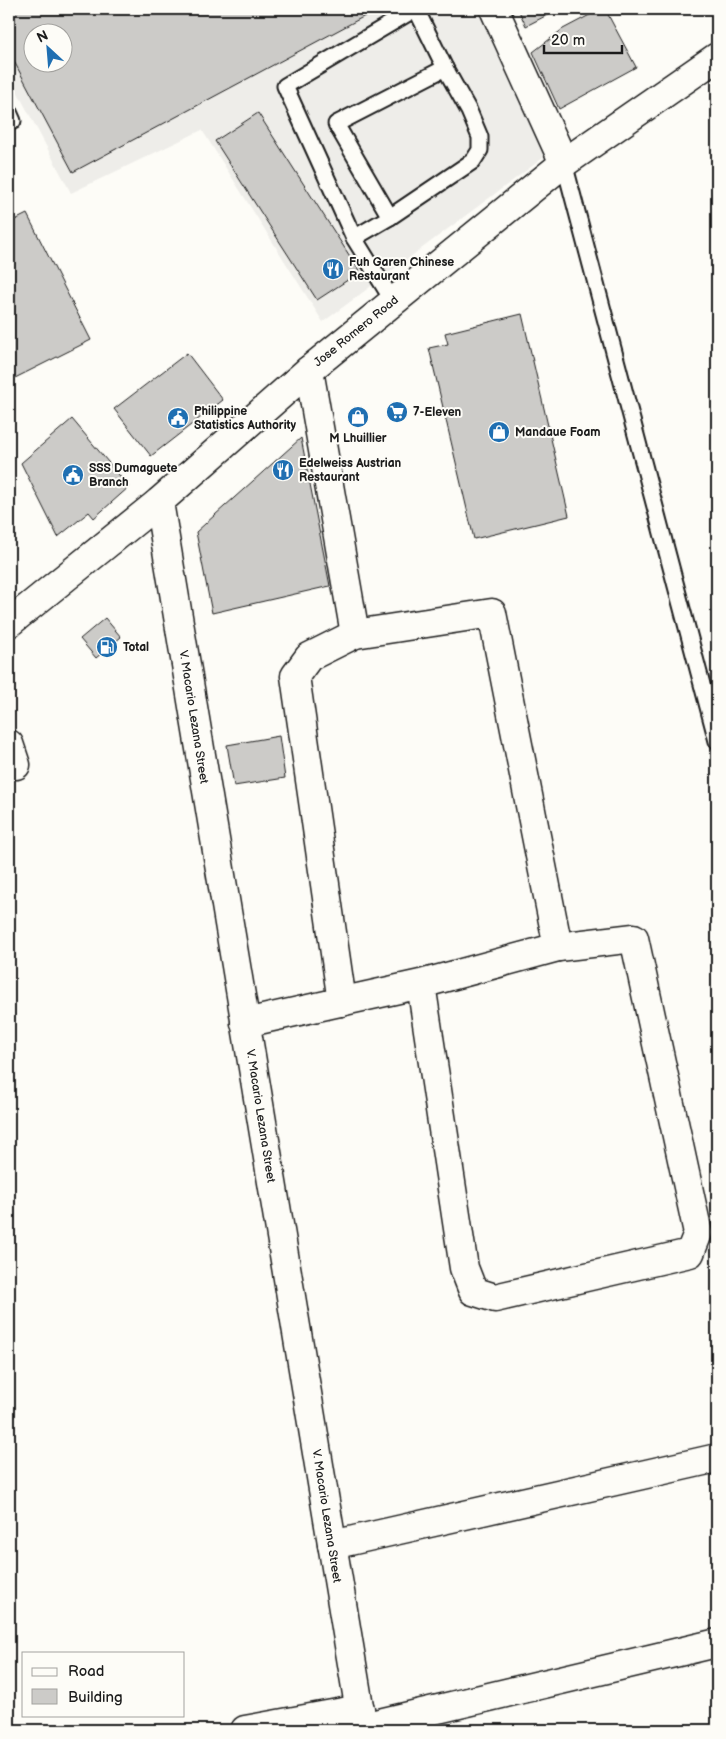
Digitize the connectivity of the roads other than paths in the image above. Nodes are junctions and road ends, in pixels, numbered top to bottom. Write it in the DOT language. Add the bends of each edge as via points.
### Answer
graph roads {
  1 [pos="416,9"];
  2 [pos="494,9"];
  3 [pos="717,57"];
  4 [pos="446,68"];
  5 [pos="564,163"];
  6 [pos="390,217"];
  7 [pos="354,238"];
  8 [pos="393,300"];
  9 [pos="309,370"];
  10 [pos="159,502"];
  11 [pos="9,623"];
  12 [pos="355,634"];
  13 [pos="717,741"];
  14 [pos="558,947"];
  15 [pos="420,984"];
  16 [pos="342,1002"];
  17 [pos="245,1024"];
  18 [pos="717,1458"];
  19 [pos="332,1545"];
  20 [pos="717,1643"];
  21 [pos="362,1722"];
  22 [pos="245,1730"];
  1 -- 4 [label="lane"];
  1 -- 7 [label="lane" via="284,86"];
  2 -- 5 [label="street"];
  3 -- 5 [label="street, Jose Romero Road"];
  4 -- 6 [label="lane" via="480,137 480,150 473,161"];
  4 -- 6 [label="lane" via="336,124"];
  5 -- 8 [label="street, Jose Romero Road"];
  5 -- 13 [label="lane"];
  6 -- 7 [label="lane"];
  7 -- 8 [label="lane"];
  8 -- 9 [label="street, Jose Romero Road"];
  9 -- 10 [label="street, Jose Romero Road"];
  9 -- 12 [label="street"];
  10 -- 11 [label="street, Jose Romero Road"];
  10 -- 17 [label="street, V. Macario Lezana Street"];
  12 -- 14 [label="street" via="492,613"];
  12 -- 16 [label="street" via="309,657 295,676"];
  14 -- 15 [label="street"];
  14 -- 15 [label="street" via="634,938 698,1233 690,1253 494,1298 473,1291 464,1268"];
  15 -- 16 [label="street"];
  16 -- 17 [label="street"];
  17 -- 19 [label="street, V. Macario Lezana Street"];
  18 -- 19 [label="street"];
  19 -- 21 [label="street, V. Macario Lezana Street"];
  20 -- 21 [label="street"];
  21 -- 22 [label="street"];
}
